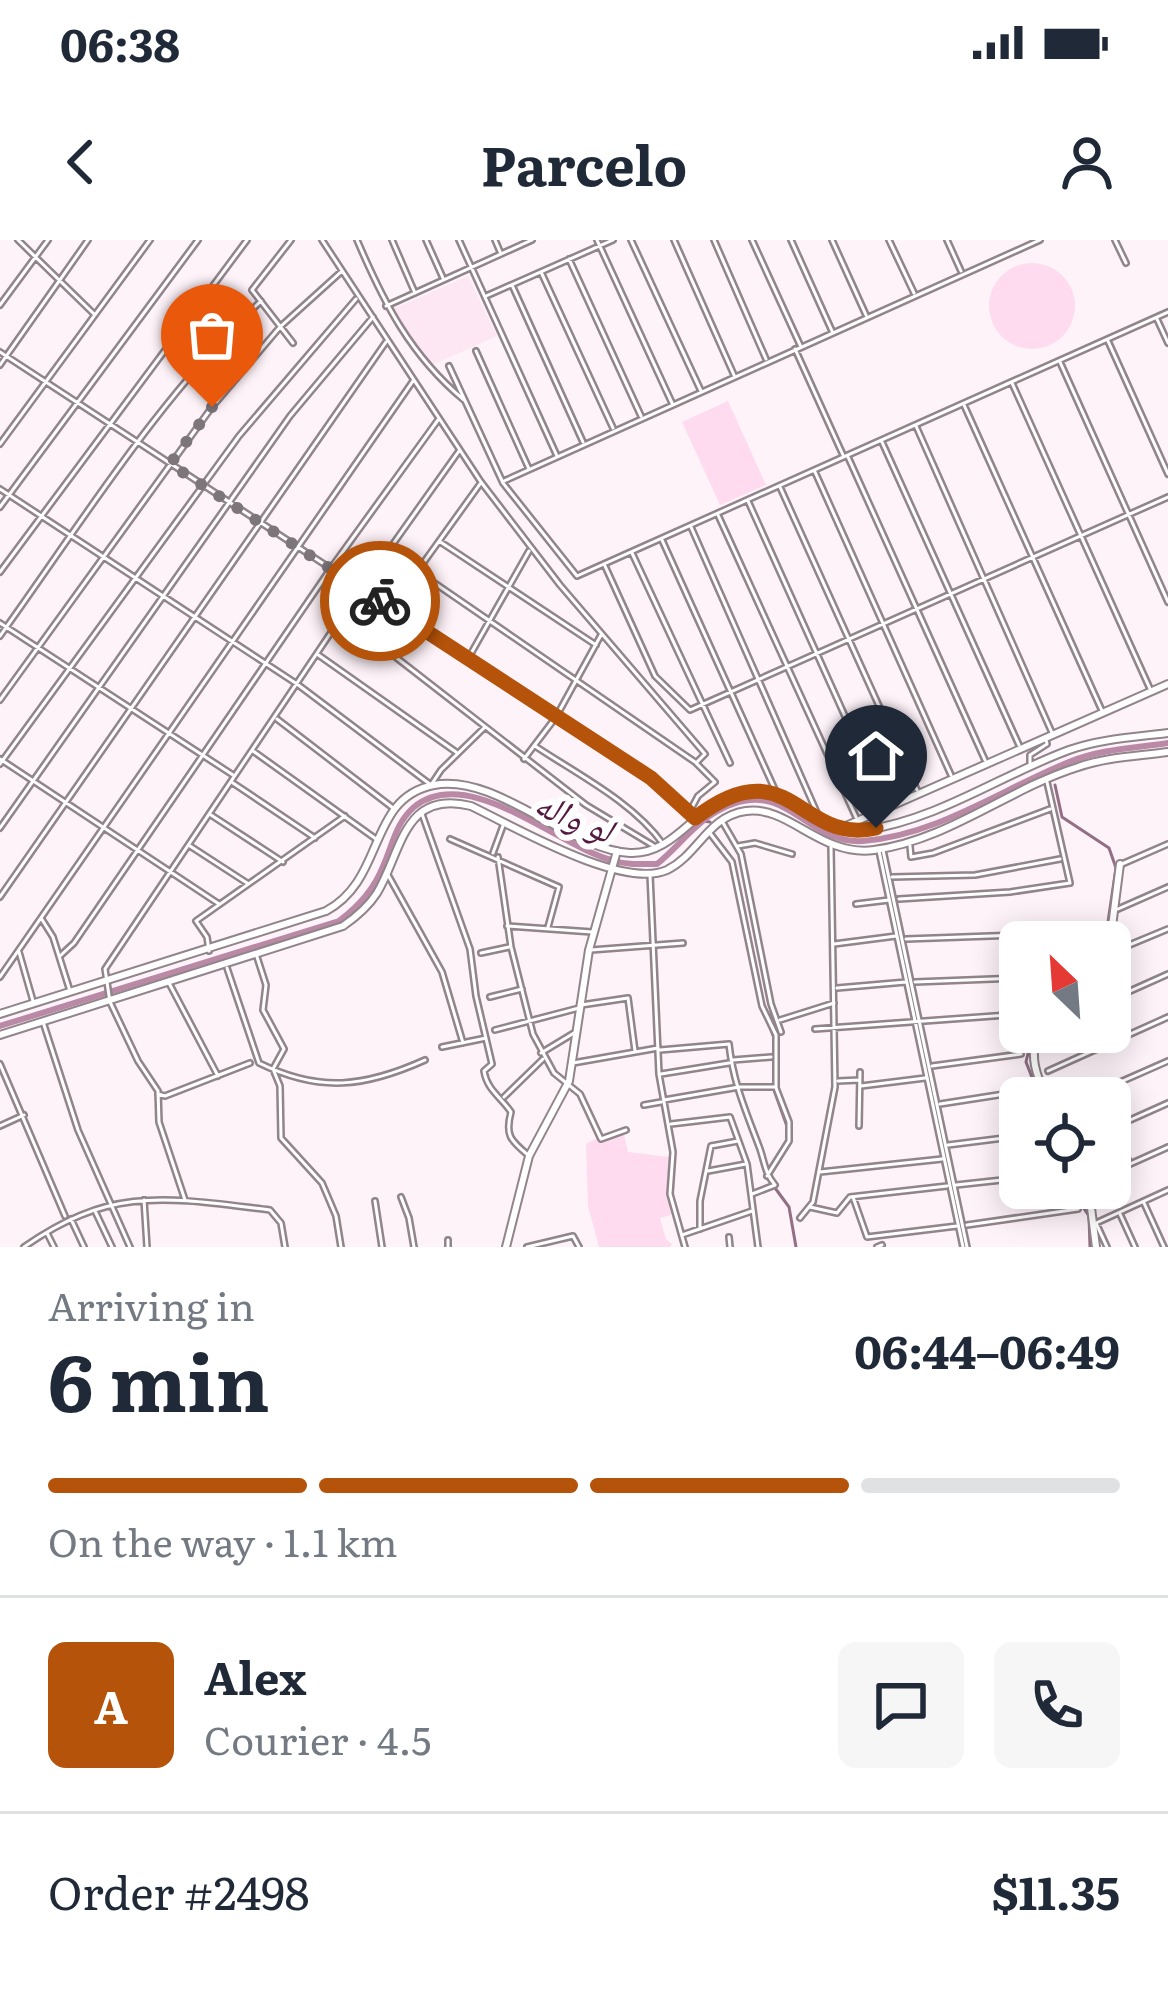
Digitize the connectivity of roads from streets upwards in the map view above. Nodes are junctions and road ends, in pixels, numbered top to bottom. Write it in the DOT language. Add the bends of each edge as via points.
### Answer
graph roads {
  1 [pos="18,240"];
  2 [pos="48,240"];
  3 [pos="88,240"];
  4 [pos="151,240"];
  5 [pos="198,240"];
  6 [pos="247,240"];
  7 [pos="291,240"];
  8 [pos="322,240"];
  9 [pos="357,240"];
  10 [pos="392,240"];
  11 [pos="426,240"];
  12 [pos="459,240"];
  13 [pos="495,240"];
  14 [pos="613,240"];
  15 [pos="631,240"];
  16 [pos="674,240"];
  17 [pos="714,240"];
  18 [pos="752,240"];
  19 [pos="791,240"];
  20 [pos="832,240"];
  21 [pos="889,240"];
  22 [pos="947,240"];
  23 [pos="1006,240"];
  24 [pos="1040,240"];
  25 [pos="1115,240"];
  26 [pos="529,241"];
  27 [pos="598,243"];
  28 [pos="1012,253"];
  29 [pos="501,254"];
  30 [pos="35,258"];
  31 [pos="569,259"];
  32 [pos="1126,263"];
  33 [pos="471,268"];
  34 [pos="343,270"];
  35 [pos="541,272"];
  36 [pos="963,274"];
  37 [pos="444,280"];
  38 [pos="58,281"];
  39 [pos="512,285"];
  40 [pos="415,293"];
  41 [pos="915,296"];
  42 [pos="358,297"];
  43 [pos="484,297"];
  44 [pos="261,302"];
  45 [pos="0,305"];
  46 [pos="386,306"];
  47 [pos="1168,312"];
  48 [pos="94,314"];
  49 [pos="373,317"];
  50 [pos="867,317"];
  51 [pos="1156,317"];
  52 [pos="280,327"];
  53 [pos="833,332"];
  54 [pos="1107,339"];
  55 [pos="386,341"];
  56 [pos="293,343"];
  57 [pos="1168,343"];
  58 [pos="798,348"];
  59 [pos="476,351"];
  60 [pos="0,352"];
  61 [pos="6,356"];
  62 [pos="1059,361"];
  63 [pos="767,362"];
  64 [pos="0,365"];
  65 [pos="449,366"];
  66 [pos="735,376"];
  67 [pos="412,381"];
  68 [pos="45,382"];
  69 [pos="1012,382"];
  70 [pos="701,391"];
  71 [pos="465,402"];
  72 [pos="78,403"];
  73 [pos="964,403"];
  74 [pos="672,405"];
  75 [pos="642,417"];
  76 [pos="438,420"];
  77 [pos="108,423"];
  78 [pos="916,425"];
  79 [pos="614,430"];
  80 [pos="882,440"];
  81 [pos="139,442"];
  82 [pos="0,443"];
  83 [pos="584,443"];
  84 [pos="459,452"];
  85 [pos="557,456"];
  86 [pos="845,456"];
  87 [pos="170,464"];
  88 [pos="529,469"];
  89 [pos="814,470"];
  90 [pos="1168,474"];
  91 [pos="481,482"];
  92 [pos="503,482"];
  93 [pos="203,485"];
  94 [pos="779,485"];
  95 [pos="0,489"];
  96 [pos="9,495"];
  97 [pos="1168,496"];
  98 [pos="748,500"];
  99 [pos="228,502"];
  100 [pos="0,507"];
  101 [pos="717,514"];
  102 [pos="1128,514"];
  103 [pos="41,516"];
  104 [pos="258,521"];
  105 [pos="690,526"];
  106 [pos="72,535"];
  107 [pos="1081,536"];
  108 [pos="661,538"];
  109 [pos="439,541"];
  110 [pos="297,547"];
  111 [pos="531,548"];
  112 [pos="632,552"];
  113 [pos="103,556"];
  114 [pos="1033,557"];
  115 [pos="604,563"];
  116 [pos="331,568"];
  117 [pos="417,571"];
  118 [pos="0,572"];
  119 [pos="136,577"];
  120 [pos="986,578"];
  121 [pos="508,587"];
  122 [pos="361,589"];
  123 [pos="951,593"];
  124 [pos="163,595"];
  125 [pos="1168,602"];
  126 [pos="391,608"];
  127 [pos="918,608"];
  128 [pos="193,615"];
  129 [pos="342,616"];
  130 [pos="0,623"];
  131 [pos="488,623"];
  132 [pos="883,624"];
  133 [pos="6,627"];
  134 [pos="602,634"];
  135 [pos="0,636"];
  136 [pos="849,639"];
  137 [pos="232,641"];
  138 [pos="596,645"];
  139 [pos="38,647"];
  140 [pos="817,653"];
  141 [pos="317,654"];
  142 [pos="468,659"];
  143 [pos="266,663"];
  144 [pos="788,666"];
  145 [pos="69,668"];
  146 [pos="576,679"];
  147 [pos="758,680"];
  148 [pos="297,684"];
  149 [pos="1168,684"];
  150 [pos="98,688"];
  151 [pos="730,692"];
  152 [pos="1151,692"];
  153 [pos="0,700"];
  154 [pos="703,704"];
  155 [pos="130,708"];
  156 [pos="1103,713"];
  157 [pos="556,717"];
  158 [pos="275,718"];
  159 [pos="484,728"];
  160 [pos="1168,733"];
  161 [pos="169,734"];
  162 [pos="1049,737"];
  163 [pos="535,746"];
  164 [pos="1021,749"];
  165 [pos="253,751"];
  166 [pos="1168,752"];
  167 [pos="457,753"];
  168 [pos="203,756"];
  169 [pos="524,759"];
  170 [pos="1,761"];
  171 [pos="696,763"];
  172 [pos="730,764"];
  173 [pos="987,764"];
  174 [pos="1032,767"];
  175 [pos="233,779"];
  176 [pos="953,780"];
  177 [pos="1046,780"];
  178 [pos="33,781"];
  179 [pos="431,785"];
  180 [pos="776,792"];
  181 [pos="920,795"];
  182 [pos="66,801"];
  183 [pos="1052,808"];
  184 [pos="394,809"];
  185 [pos="886,809"];
  186 [pos="421,812"];
  187 [pos="210,814"];
  188 [pos="693,814"];
  189 [pos="345,817"];
  190 [pos="820,818"];
  191 [pos="721,819"];
  192 [pos="859,820"];
  193 [pos="504,822"];
  194 [pos="105,826"];
  195 [pos="0,828"];
  196 [pos="876,828"];
  197 [pos="839,829"];
  198 [pos="708,830"];
  199 [pos="450,838"];
  200 [pos="316,839"];
  201 [pos="377,840"];
  202 [pos="909,842"];
  203 [pos="1168,844"];
  204 [pos="188,845"];
  205 [pos="738,845"];
  206 [pos="831,845"];
  207 [pos="659,847"];
  208 [pos="881,848"];
  209 [pos="140,849"];
  210 [pos="617,852"];
  211 [pos="792,854"];
  212 [pos="495,856"];
  213 [pos="1064,858"];
  214 [pos="283,862"];
  215 [pos="1120,865"];
  216 [pos="612,869"];
  217 [pos="171,870"];
  218 [pos="387,873"];
  219 [pos="650,873"];
  220 [pos="890,878"];
  221 [pos="249,884"];
  222 [pos="1168,887"];
  223 [pos="0,897"];
  224 [pos="894,900"];
  225 [pos="220,904"];
  226 [pos="856,904"];
  227 [pos="1116,910"];
  228 [pos="41,918"];
  229 [pos="1114,921"];
  230 [pos="507,926"];
  231 [pos="548,927"];
  232 [pos="1168,929"];
  233 [pos="594,933"];
  234 [pos="999,935"];
  235 [pos="899,938"];
  236 [pos="682,943"];
  237 [pos="832,944"];
  238 [pos="1131,944"];
  239 [pos="653,945"];
  240 [pos="511,947"];
  241 [pos="590,950"];
  242 [pos="19,951"];
  243 [pos="209,951"];
  244 [pos="481,953"];
  245 [pos="60,956"];
  246 [pos="256,956"];
  247 [pos="226,965"];
  248 [pos="1168,974"];
  249 [pos="0,977"];
  250 [pos="999,979"];
  251 [pos="909,981"];
  252 [pos="170,983"];
  253 [pos="105,984"];
  254 [pos="836,988"];
  255 [pos="522,989"];
  256 [pos="1131,991"];
  257 [pos="71,993"];
  258 [pos="490,997"];
  259 [pos="109,1000"];
  260 [pos="836,1003"];
  261 [pos="34,1004"];
  262 [pos="579,1007"];
  263 [pos="0,1014"];
  264 [pos="999,1016"];
  265 [pos="1168,1017"];
  266 [pos="779,1020"];
  267 [pos="530,1021"];
  268 [pos="43,1022"];
  269 [pos="918,1022"];
  270 [pos="835,1028"];
  271 [pos="815,1029"];
  272 [pos="495,1030"];
  273 [pos="781,1032"];
  274 [pos="576,1033"];
  275 [pos="0,1035"];
  276 [pos="485,1038"];
  277 [pos="463,1042"];
  278 [pos="442,1047"];
  279 [pos="658,1049"];
  280 [pos="634,1051"];
  281 [pos="1021,1054"];
  282 [pos="543,1055"];
  283 [pos="775,1057"];
  284 [pos="424,1060"];
  285 [pos="731,1061"];
  286 [pos="1168,1061"];
  287 [pos="0,1064"];
  288 [pos="250,1064"];
  289 [pos="571,1064"];
  290 [pos="930,1067"];
  291 [pos="273,1069"];
  292 [pos="1048,1070"];
  293 [pos="860,1072"];
  294 [pos="659,1074"];
  295 [pos="218,1076"];
  296 [pos="927,1077"];
  297 [pos="1131,1077"];
  298 [pos="568,1081"];
  299 [pos="835,1081"];
  300 [pos="861,1083"];
  301 [pos="735,1088"];
  302 [pos="776,1088"];
  303 [pos="158,1094"];
  304 [pos="999,1095"];
  305 [pos="504,1097"];
  306 [pos="663,1101"];
  307 [pos="1168,1103"];
  308 [pos="938,1104"];
  309 [pos="644,1105"];
  310 [pos="24,1115"];
  311 [pos="1131,1120"];
  312 [pos="669,1124"];
  313 [pos="0,1126"];
  314 [pos="859,1126"];
  315 [pos="626,1130"];
  316 [pos="999,1139"];
  317 [pos="742,1140"];
  318 [pos="946,1145"];
  319 [pos="1168,1147"];
  320 [pos="529,1156"];
  321 [pos="944,1159"];
  322 [pos="747,1164"];
  323 [pos="1131,1164"];
  324 [pos="706,1171"];
  325 [pos="818,1173"];
  326 [pos="767,1176"];
  327 [pos="999,1180"];
  328 [pos="952,1186"];
  329 [pos="1168,1192"];
  330 [pos="752,1194"];
  331 [pos="401,1197"];
  332 [pos="853,1197"];
  333 [pos="144,1198"];
  334 [pos="185,1200"];
  335 [pos="375,1202"];
  336 [pos="1143,1202"];
  337 [pos="109,1205"];
  338 [pos="811,1207"];
  339 [pos="94,1209"];
  340 [pos="1078,1209"];
  341 [pos="1092,1209"];
  342 [pos="755,1210"];
  343 [pos="1119,1212"];
  344 [pos="68,1218"];
  345 [pos="800,1218"];
  346 [pos="1096,1222"];
  347 [pos="960,1226"];
  348 [pos="700,1229"];
  349 [pos="46,1232"];
  350 [pos="680,1235"];
  351 [pos="879,1235"];
  352 [pos="729,1237"];
  353 [pos="24,1247"];
  354 [pos="54,1247"];
  355 [pos="84,1247"];
  356 [pos="112,1247"];
  357 [pos="130,1247"];
  358 [pos="148,1247"];
  359 [pos="285,1247"];
  360 [pos="341,1247"];
  361 [pos="382,1247"];
  362 [pos="414,1247"];
  363 [pos="506,1247"];
  364 [pos="526,1247"];
  365 [pos="579,1247"];
  366 [pos="685,1247"];
  367 [pos="730,1247"];
  368 [pos="758,1247"];
  369 [pos="881,1247"];
  370 [pos="965,1247"];
  371 [pos="1096,1247"];
  372 [pos="1107,1247"];
  373 [pos="1135,1247"];
  374 [pos="1164,1247"];
  1 -- 30 [label="street"];
  2 -- 30 [label="street"];
  3 -- 38 [label="street"];
  4 -- 48 [label="street"];
  5 -- 72 [label="street"];
  6 -- 77 [label="street"];
  7 -- 44 [label="street" via="252,290"];
  8 -- 34 [label="street"];
  9 -- 46 [label="street"];
  10 -- 40 [label="street"];
  11 -- 37 [label="street"];
  12 -- 33 [label="street"];
  13 -- 29 [label="street"];
  14 -- 27 [label="street"];
  15 -- 70 [label="street"];
  16 -- 66 [label="street"];
  17 -- 63 [label="street"];
  18 -- 58 [label="street"];
  19 -- 53 [label="street"];
  20 -- 50 [label="street"];
  21 -- 41 [label="street"];
  22 -- 36 [label="street"];
  23 -- 28 [label="street"];
  24 -- 28 [label="street"];
  25 -- 32 [label="street"];
  26 -- 29 [label="street"];
  27 -- 31 [label="street"];
  27 -- 74 [label="street"];
  28 -- 36 [label="street"];
  29 -- 33 [label="street"];
  30 -- 38 [label="street"];
  30 -- 45 [label="street"];
  31 -- 35 [label="street"];
  31 -- 75 [label="street"];
  33 -- 37 [label="street"];
  33 -- 43 [label="street"];
  34 -- 42 [label="street"];
  34 -- 52 [label="street"];
  35 -- 39 [label="street"];
  35 -- 79 [label="street"];
  36 -- 41 [label="street"];
  37 -- 40 [label="street"];
  38 -- 48 [label="street"];
  38 -- 61 [label="street"];
  39 -- 43 [label="street"];
  39 -- 83 [label="street"];
  40 -- 46 [label="street"];
  41 -- 50 [label="street"];
  42 -- 49 [label="street"];
  42 -- 93 [label="street"];
  43 -- 85 [label="street"];
  44 -- 52 [label="street"];
  44 -- 81 [label="street"];
  46 -- 71 [label="street" via="429,371"];
  47 -- 51 [label="street"];
  48 -- 68 [label="street"];
  49 -- 55 [label="street"];
  49 -- 99 [label="street"];
  50 -- 53 [label="street"];
  51 -- 54 [label="street"];
  51 -- 57 [label="street"];
  52 -- 56 [label="street"];
  52 -- 87 [label="street"];
  53 -- 58 [label="street"];
  54 -- 62 [label="street"];
  54 -- 90 [label="street"];
  55 -- 67 [label="street"];
  55 -- 104 [label="street"];
  58 -- 63 [label="street"];
  58 -- 86 [label="street"];
  59 -- 88 [label="street"];
  60 -- 61 [label="street"];
  61 -- 64 [label="street"];
  61 -- 68 [label="street"];
  62 -- 69 [label="street"];
  62 -- 102 [label="street"];
  63 -- 66 [label="street"];
  65 -- 71 [label="street"];
  66 -- 70 [label="street"];
  67 -- 76 [label="street"];
  67 -- 110 [label="street"];
  68 -- 72 [label="street"];
  68 -- 82 [label="street"];
  69 -- 73 [label="street"];
  69 -- 107 [label="street"];
  70 -- 74 [label="street"];
  71 -- 92 [label="street"];
  72 -- 77 [label="street"];
  72 -- 96 [label="street"];
  73 -- 78 [label="street"];
  73 -- 114 [label="street"];
  74 -- 75 [label="street"];
  75 -- 79 [label="street"];
  76 -- 84 [label="street"];
  76 -- 116 [label="street"];
  77 -- 81 [label="street"];
  77 -- 103 [label="street"];
  78 -- 80 [label="street"];
  78 -- 120 [label="street"];
  79 -- 83 [label="street"];
  80 -- 86 [label="street"];
  80 -- 123 [label="street"];
  81 -- 87 [label="street"];
  81 -- 106 [label="street"];
  83 -- 85 [label="street"];
  84 -- 91 [label="street"];
  84 -- 122 [label="street"];
  85 -- 88 [label="street"];
  86 -- 89 [label="street"];
  86 -- 127 [label="street"];
  87 -- 93 [label="street"];
  87 -- 113 [label="street"];
  88 -- 92 [label="street"];
  89 -- 94 [label="street"];
  89 -- 132 [label="street"];
  91 -- 109 [label="street"];
  91 -- 111 [label="street"];
  92 -- 115 [label="street" via="573,574"];
  93 -- 99 [label="street"];
  93 -- 119 [label="street"];
  94 -- 98 [label="street"];
  94 -- 136 [label="street"];
  95 -- 96 [label="street"];
  96 -- 100 [label="street"];
  96 -- 103 [label="street"];
  97 -- 102 [label="street"];
  98 -- 101 [label="street"];
  98 -- 140 [label="street"];
  99 -- 104 [label="street"];
  99 -- 124 [label="street"];
  101 -- 105 [label="street"];
  101 -- 144 [label="street"];
  102 -- 107 [label="street"];
  102 -- 125 [label="street"];
  103 -- 106 [label="street"];
  103 -- 118 [label="street"];
  104 -- 110 [label="street"];
  104 -- 128 [label="street"];
  105 -- 108 [label="street"];
  105 -- 147 [label="street"];
  106 -- 113 [label="street"];
  106 -- 133 [label="street"];
  107 -- 114 [label="street"];
  107 -- 152 [label="street"];
  108 -- 112 [label="street"];
  108 -- 151 [label="street"];
  109 -- 117 [label="street"];
  109 -- 121 [label="street"];
  110 -- 116 [label="street"];
  110 -- 137 [label="street"];
  111 -- 121 [label="street"];
  111 -- 134 [label="street"];
  112 -- 115 [label="street"];
  112 -- 154 [label="street"];
  113 -- 119 [label="street"];
  113 -- 139 [label="street"];
  114 -- 120 [label="street"];
  114 -- 156 [label="street"];
  115 -- 154 [label="street" via="660,684 685,708"];
  116 -- 122 [label="street"];
  116 -- 143 [label="street"];
  117 -- 126 [label="street"];
  117 -- 131 [label="street"];
  119 -- 124 [label="street"];
  119 -- 145 [label="street"];
  120 -- 123 [label="street"];
  120 -- 162 [label="street"];
  121 -- 131 [label="street"];
  121 -- 138 [label="street"];
  122 -- 126 [label="street"];
  122 -- 129 [label="street"];
  123 -- 127 [label="street"];
  123 -- 164 [label="street"];
  124 -- 128 [label="street"];
  124 -- 150 [label="street"];
  126 -- 142 [label="street"];
  127 -- 132 [label="street"];
  127 -- 173 [label="street"];
  128 -- 137 [label="street"];
  128 -- 155 [label="street"];
  129 -- 141 [label="street"];
  129 -- 159 [label="street"];
  130 -- 133 [label="street"];
  131 -- 142 [label="street"];
  131 -- 146 [label="street"];
  132 -- 136 [label="street"];
  132 -- 176 [label="street"];
  133 -- 135 [label="street"];
  133 -- 139 [label="street"];
  134 -- 138 [label="street"];
  134 -- 171 [label="street" via="705,754"];
  136 -- 140 [label="street"];
  136 -- 181 [label="street"];
  137 -- 143 [label="street"];
  137 -- 161 [label="street"];
  138 -- 146 [label="street"];
  139 -- 145 [label="street"];
  139 -- 153 [label="street"];
  140 -- 144 [label="street"];
  140 -- 185 [label="street"];
  141 -- 148 [label="street"];
  141 -- 167 [label="street"];
  142 -- 157 [label="street"];
  143 -- 148 [label="street"];
  143 -- 168 [label="street"];
  144 -- 147 [label="street"];
  144 -- 192 [label="street"];
  145 -- 150 [label="street"];
  145 -- 170 [label="street"];
  146 -- 157 [label="street"];
  146 -- 171 [label="street"];
  147 -- 151 [label="street"];
  147 -- 190 [label="street"];
  148 -- 158 [label="street"];
  148 -- 179 [label="street"];
  149 -- 152 [label="street"];
  150 -- 155 [label="street"];
  150 -- 178 [label="street"];
  151 -- 154 [label="street"];
  151 -- 180 [label="street"];
  152 -- 156 [label="street"];
  154 -- 172 [label="street"];
  155 -- 161 [label="street"];
  155 -- 182 [label="street"];
  156 -- 162 [label="street"];
  157 -- 163 [label="street"];
  157 -- 188 [label="street"];
  158 -- 165 [label="street"];
  158 -- 184 [label="street"];
  159 -- 167 [label="street"];
  159 -- 169 [label="street"];
  160 -- 174 [label="street" via="1098,742"];
  161 -- 168 [label="street"];
  161 -- 194 [label="street"];
  162 -- 164 [label="street"];
  162 -- 174 [label="street" via="1030,755"];
  163 -- 169 [label="street"];
  163 -- 207 [label="street" via="648,827"];
  164 -- 173 [label="street"];
  165 -- 175 [label="street"];
  165 -- 189 [label="street"];
  166 -- 177 [label="street" via="1081,765"];
  167 -- 179 [label="street"];
  168 -- 175 [label="street"];
  168 -- 209 [label="street"];
  169 -- 207 [label="street"];
  170 -- 178 [label="street"];
  171 -- 188 [label="street" via="715,782 698,796"];
  173 -- 176 [label="street"];
  174 -- 196 [label="street"];
  175 -- 187 [label="street"];
  175 -- 200 [label="street"];
  176 -- 181 [label="street"];
  177 -- 183 [label="street"];
  177 -- 202 [label="street"];
  178 -- 182 [label="street"];
  178 -- 195 [label="street"];
  179 -- 184 [label="street"];
  179 -- 210 [label="street" via="477,788"];
  180 -- 188 [label="street" via="743,792"];
  180 -- 190 [label="street"];
  181 -- 185 [label="street"];
  182 -- 194 [label="street"];
  182 -- 223 [label="street"];
  183 -- 202 [label="street" via="933,853 911,857"];
  183 -- 213 [label="street"];
  184 -- 201 [label="street"];
  185 -- 192 [label="street"];
  186 -- 193 [label="street" via="458,803"];
  186 -- 218 [label="street"];
  186 -- 276 [label="street" via="470,949"];
  187 -- 204 [label="street"];
  187 -- 214 [label="street"];
  188 -- 207 [label="street"];
  189 -- 200 [label="street"];
  189 -- 201 [label="street"];
  190 -- 197 [label="street"];
  191 -- 198 [label="street"];
  191 -- 205 [label="street"];
  191 -- 206 [label="street" via="764,812"];
  192 -- 196 [label="street"];
  192 -- 197 [label="street"];
  193 -- 212 [label="street"];
  193 -- 216 [label="street"];
  194 -- 209 [label="street"];
  194 -- 228 [label="street"];
  196 -- 197 [label="street"];
  198 -- 219 [label="street" via="667,870"];
  198 -- 283 [label="street" via="732,862"];
  199 -- 212 [label="street"];
  200 -- 214 [label="street"];
  201 -- 243 [label="street" via="346,899"];
  202 -- 208 [label="street"];
  203 -- 215 [label="street"];
  204 -- 217 [label="street"];
  204 -- 221 [label="street"];
  205 -- 211 [label="street"];
  205 -- 266 [label="street"];
  206 -- 208 [label="street"];
  206 -- 237 [label="street"];
  207 -- 210 [label="street"];
  208 -- 220 [label="street"];
  208 -- 224 [label="street"];
  209 -- 217 [label="street"];
  209 -- 245 [label="street"];
  210 -- 216 [label="street"];
  212 -- 230 [label="street"];
  212 -- 231 [label="street" via="559,887"];
  213 -- 220 [label="street" via="1008,871"];
  213 -- 224 [label="street" via="1070,883"];
  214 -- 221 [label="street"];
  215 -- 227 [label="street"];
  216 -- 219 [label="street"];
  216 -- 233 [label="street"];
  217 -- 225 [label="street"];
  217 -- 253 [label="street" via="105,969"];
  218 -- 246 [label="street" via="375,897 343,926"];
  218 -- 277 [label="street" via="442,973"];
  219 -- 239 [label="street"];
  220 -- 224 [label="street"];
  221 -- 225 [label="street"];
  222 -- 227 [label="street"];
  224 -- 226 [label="street"];
  224 -- 235 [label="street"];
  225 -- 243 [label="street" via="196,921"];
  227 -- 229 [label="street"];
  228 -- 242 [label="street"];
  228 -- 245 [label="street"];
  230 -- 231 [label="street"];
  230 -- 240 [label="street"];
  231 -- 233 [label="street"];
  232 -- 238 [label="street"];
  233 -- 241 [label="street"];
  234 -- 235 [label="street"];
  235 -- 237 [label="street"];
  235 -- 251 [label="street"];
  236 -- 239 [label="street"];
  237 -- 254 [label="street"];
  239 -- 241 [label="street"];
  239 -- 279 [label="street"];
  240 -- 244 [label="street"];
  240 -- 255 [label="street"];
  241 -- 262 [label="street"];
  242 -- 249 [label="street"];
  242 -- 261 [label="street"];
  243 -- 253 [label="street"];
  245 -- 257 [label="street"];
  246 -- 247 [label="street"];
  246 -- 291 [label="street" via="266,985 263,1010 284,1049"];
  247 -- 252 [label="street"];
  247 -- 291 [label="street" via="260,1063"];
  248 -- 256 [label="street"];
  250 -- 251 [label="street"];
  251 -- 254 [label="street"];
  251 -- 269 [label="street"];
  252 -- 259 [label="street"];
  252 -- 295 [label="street"];
  253 -- 257 [label="street"];
  253 -- 259 [label="street"];
  254 -- 260 [label="street"];
  255 -- 258 [label="street"];
  255 -- 267 [label="street"];
  257 -- 261 [label="street"];
  259 -- 268 [label="street"];
  259 -- 303 [label="street"];
  260 -- 266 [label="street"];
  260 -- 270 [label="street"];
  261 -- 263 [label="street"];
  262 -- 267 [label="street"];
  262 -- 274 [label="street"];
  262 -- 280 [label="street" via="628,998"];
  264 -- 269 [label="street"];
  265 -- 292 [label="street"];
  266 -- 273 [label="street"];
  267 -- 272 [label="street"];
  267 -- 282 [label="street"];
  268 -- 275 [label="street"];
  268 -- 337 [label="street"];
  269 -- 270 [label="street"];
  269 -- 290 [label="street"];
  269 -- 296 [label="street"];
  270 -- 271 [label="street"];
  270 -- 299 [label="street"];
  274 -- 282 [label="street"];
  274 -- 289 [label="street"];
  276 -- 277 [label="street"];
  276 -- 320 [label="street" via="492,1064 484,1076 511,1112 509,1139"];
  277 -- 278 [label="street"];
  279 -- 280 [label="street"];
  279 -- 285 [label="street" via="729,1044"];
  279 -- 294 [label="street"];
  280 -- 289 [label="street"];
  281 -- 290 [label="street"];
  282 -- 298 [label="street"];
  282 -- 305 [label="street"];
  283 -- 285 [label="street"];
  283 -- 302 [label="street"];
  284 -- 291 [label="street" via="369,1082 313,1082"];
  285 -- 294 [label="street"];
  285 -- 301 [label="street"];
  286 -- 297 [label="street"];
  287 -- 310 [label="street"];
  288 -- 295 [label="street"];
  289 -- 298 [label="street"];
  290 -- 308 [label="street"];
  291 -- 360 [label="street" via="281,1138 322,1183"];
  293 -- 300 [label="street"];
  294 -- 306 [label="street"];
  295 -- 303 [label="street"];
  296 -- 300 [label="street"];
  296 -- 321 [label="street"];
  298 -- 315 [label="street" via="601,1139"];
  298 -- 320 [label="street"];
  299 -- 300 [label="street"];
  299 -- 325 [label="street"];
  300 -- 314 [label="street"];
  301 -- 302 [label="street"];
  301 -- 306 [label="street"];
  301 -- 326 [label="street"];
  302 -- 326 [label="street" via="789,1141"];
  303 -- 334 [label="street"];
  304 -- 308 [label="street"];
  306 -- 309 [label="street"];
  306 -- 312 [label="street"];
  307 -- 311 [label="street"];
  308 -- 318 [label="street"];
  310 -- 313 [label="street"];
  310 -- 344 [label="street"];
  312 -- 317 [label="street" via="730,1117"];
  312 -- 350 [label="street"];
  316 -- 318 [label="street"];
  317 -- 322 [label="street"];
  317 -- 324 [label="street" via="711,1146"];
  318 -- 328 [label="street"];
  319 -- 323 [label="street"];
  320 -- 363 [label="street"];
  321 -- 325 [label="street"];
  321 -- 328 [label="street"];
  322 -- 324 [label="street"];
  322 -- 330 [label="street"];
  324 -- 348 [label="street"];
  325 -- 338 [label="street"];
  326 -- 330 [label="street" via="775,1186"];
  327 -- 328 [label="street"];
  328 -- 332 [label="street"];
  328 -- 347 [label="street"];
  329 -- 336 [label="street"];
  330 -- 342 [label="street"];
  331 -- 362 [label="street"];
  332 -- 338 [label="street" via="837,1214"];
  332 -- 351 [label="street" via="867,1237"];
  333 -- 334 [label="street"];
  333 -- 337 [label="street"];
  333 -- 358 [label="street"];
  334 -- 359 [label="street" via="274,1211"];
  335 -- 361 [label="street"];
  336 -- 343 [label="street"];
  336 -- 374 [label="street"];
  337 -- 339 [label="street"];
  337 -- 357 [label="street"];
  338 -- 345 [label="street"];
  339 -- 344 [label="street"];
  339 -- 356 [label="street"];
  340 -- 347 [label="street"];
  341 -- 346 [label="street"];
  342 -- 348 [label="street"];
  342 -- 368 [label="street"];
  343 -- 346 [label="street"];
  343 -- 373 [label="street"];
  344 -- 349 [label="street"];
  344 -- 355 [label="street"];
  346 -- 371 [label="street"];
  346 -- 372 [label="street"];
  347 -- 351 [label="street"];
  347 -- 370 [label="street"];
  348 -- 350 [label="street"];
  349 -- 353 [label="street"];
  349 -- 354 [label="street"];
  350 -- 366 [label="street"];
  351 -- 369 [label="street"];
  352 -- 367 [label="street"];
  364 -- 365 [label="street" via="573,1236"];
}
